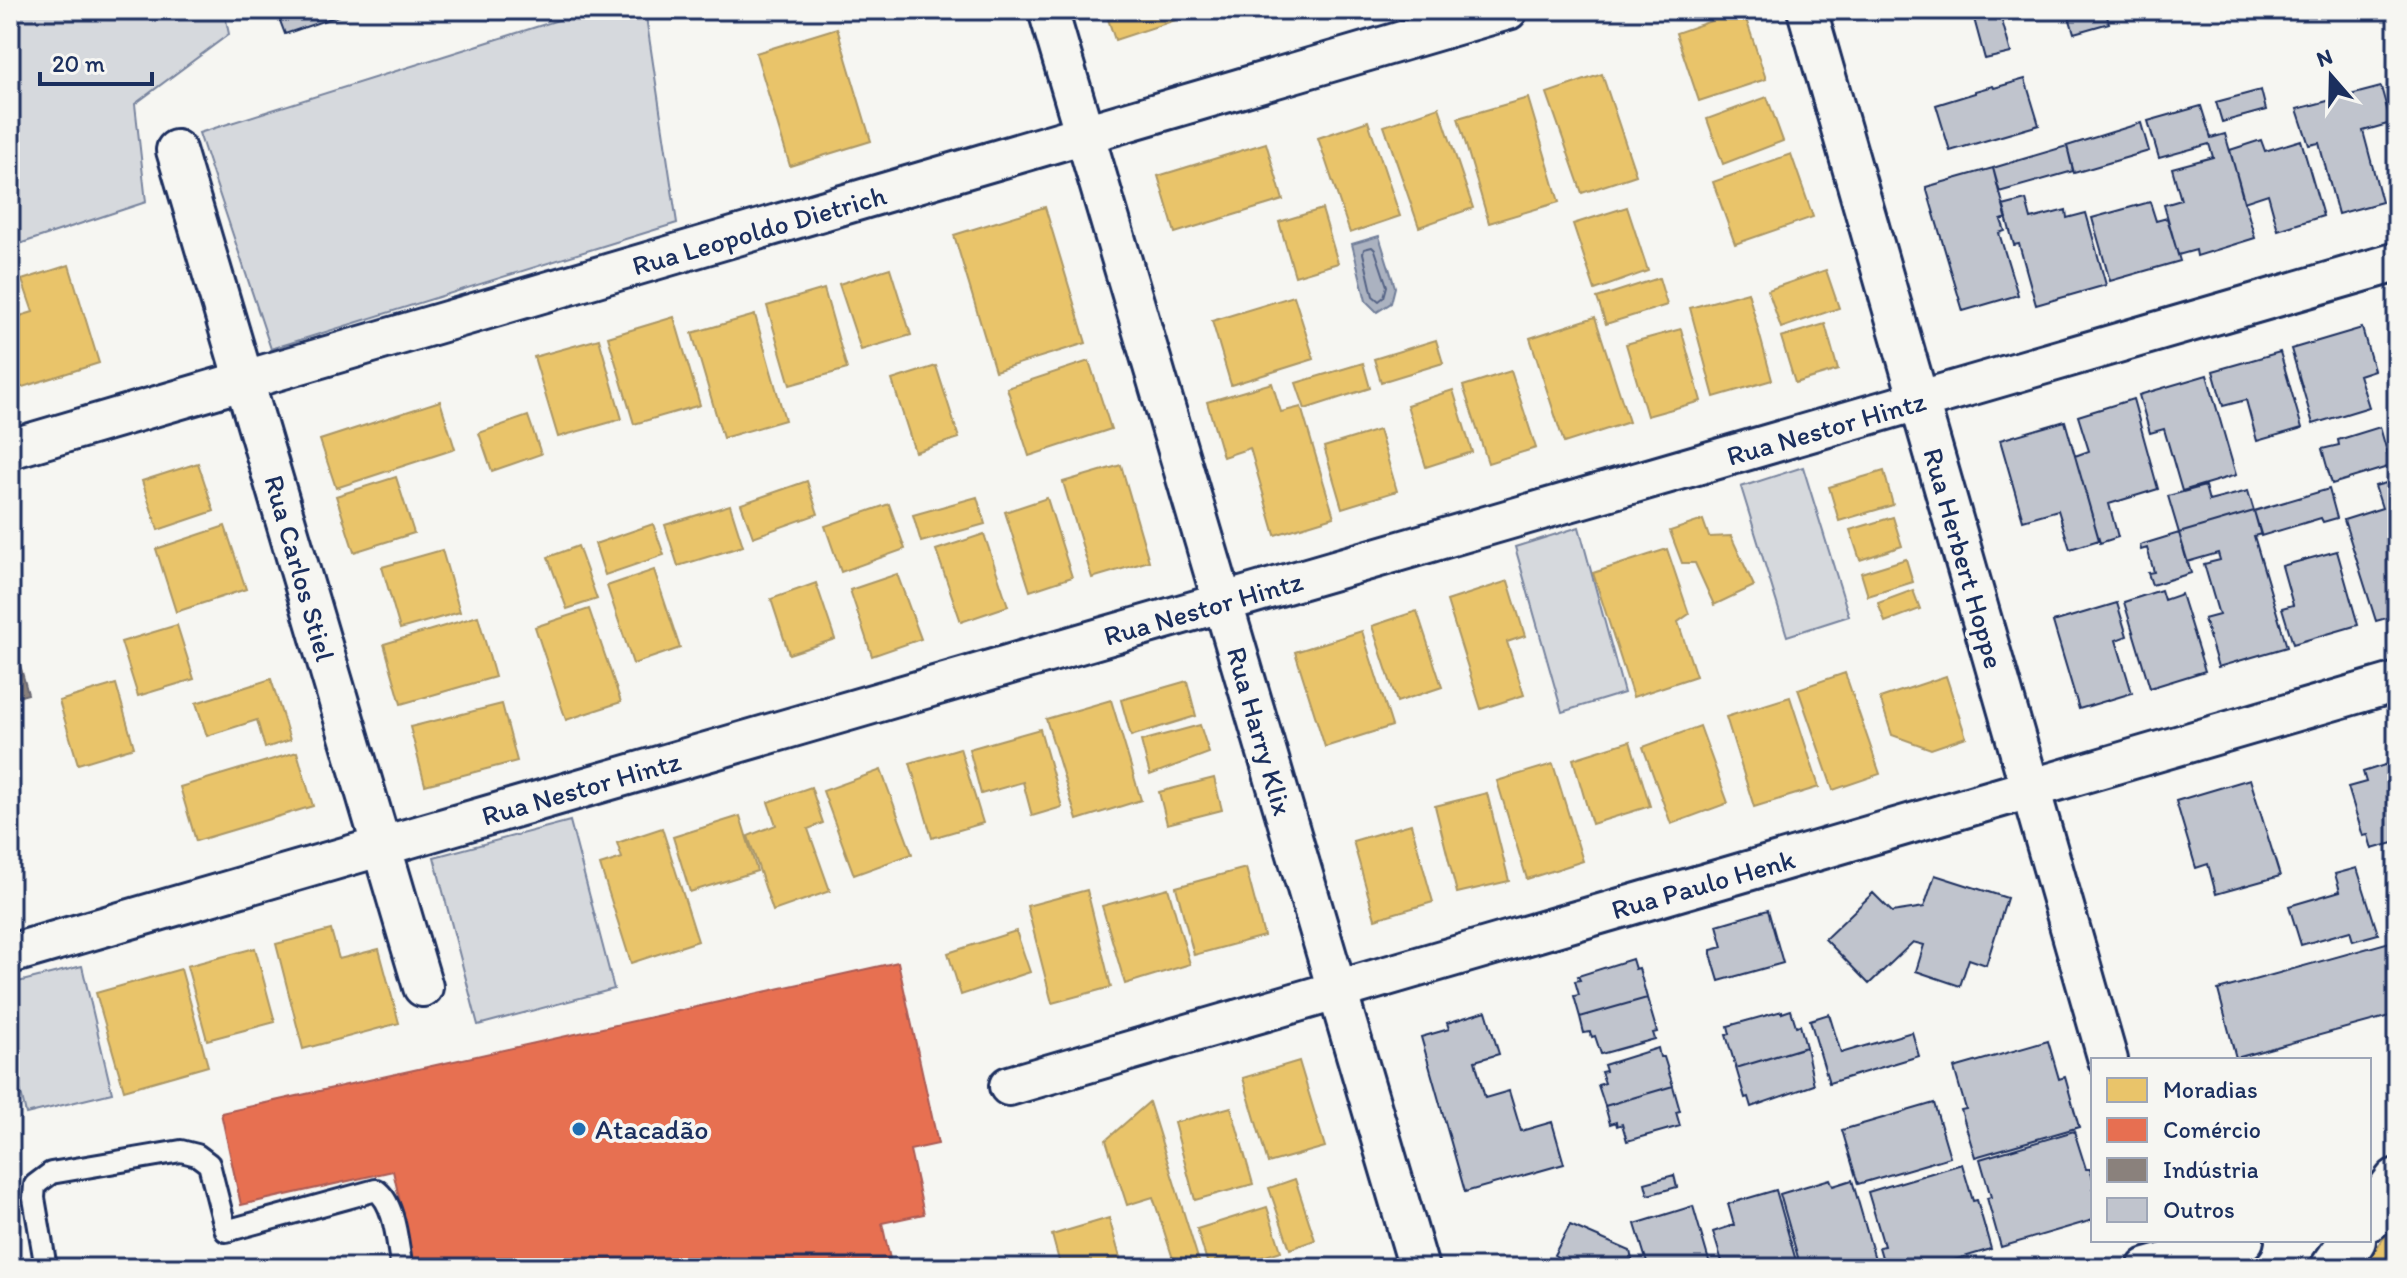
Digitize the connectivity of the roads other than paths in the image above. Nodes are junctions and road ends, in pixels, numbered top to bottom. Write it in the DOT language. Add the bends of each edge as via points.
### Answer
graph roads {
  1 [pos="1048,10"];
  2 [pos="1508,10"];
  3 [pos="1807,10"];
  4 [pos="1085,134"];
  5 [pos="176,150"];
  6 [pos="2397,262"];
  7 [pos="244,380"];
  8 [pos="1919,401"];
  9 [pos="10,449"];
  10 [pos="1222,602"];
  11 [pos="2397,682"];
  12 [pos="2030,789"];
  13 [pos="381,846"];
  14 [pos="10,954"];
  15 [pos="423,987"];
  16 [pos="1337,991"];
  17 [pos="2107,1058"];
  18 [pos="1009,1086"];
  19 [pos="2234,1242"];
  20 [pos="2352,1242"];
  21 [pos="2157,1257"];
  22 [pos="46,1268"];
  23 [pos="402,1268"];
  24 [pos="1419,1268"];
  25 [pos="2333,1268"];
  1 -- 4 [label="street, Rua Harry Klix"];
  2 -- 4 [label="street, Rua Leopoldo Dietrich"];
  3 -- 8 [label="street, Rua Herbert Hoppe"];
  4 -- 7 [label="street, Rua Leopoldo Dietrich"];
  4 -- 10 [label="street, Rua Harry Klix"];
  5 -- 7 [label="street, Rua Carlos Stiel"];
  6 -- 8 [label="street, Rua Nestor Hintz"];
  7 -- 9 [label="street, Rua Leopoldo Dietrich"];
  7 -- 13 [label="street, Rua Carlos Stiel"];
  8 -- 10 [label="street, Rua Nestor Hintz"];
  8 -- 12 [label="street, Rua Herbert Hoppe"];
  10 -- 13 [label="street, Rua Nestor Hintz"];
  10 -- 16 [label="street, Rua Harry Klix"];
  11 -- 12 [label="street, Rua Paulo Henk"];
  12 -- 16 [label="street, Rua Paulo Henk"];
  12 -- 17 [label="street, Rua Herbert Hoppe"];
  13 -- 14 [label="street, Rua Nestor Hintz"];
  13 -- 15 [label="street, Rua Carlos Stiel"];
  16 -- 18 [label="street, Rua Paulo Henk"];
  16 -- 24 [label="street, Rua Harry Klix"];
  19 -- 21 [label="street"];
  20 -- 25 [label="street"];
  22 -- 23 [label="lane" via="35,1185 51,1173 181,1151 209,1164 226,1231 376,1190 389,1206"];
}
